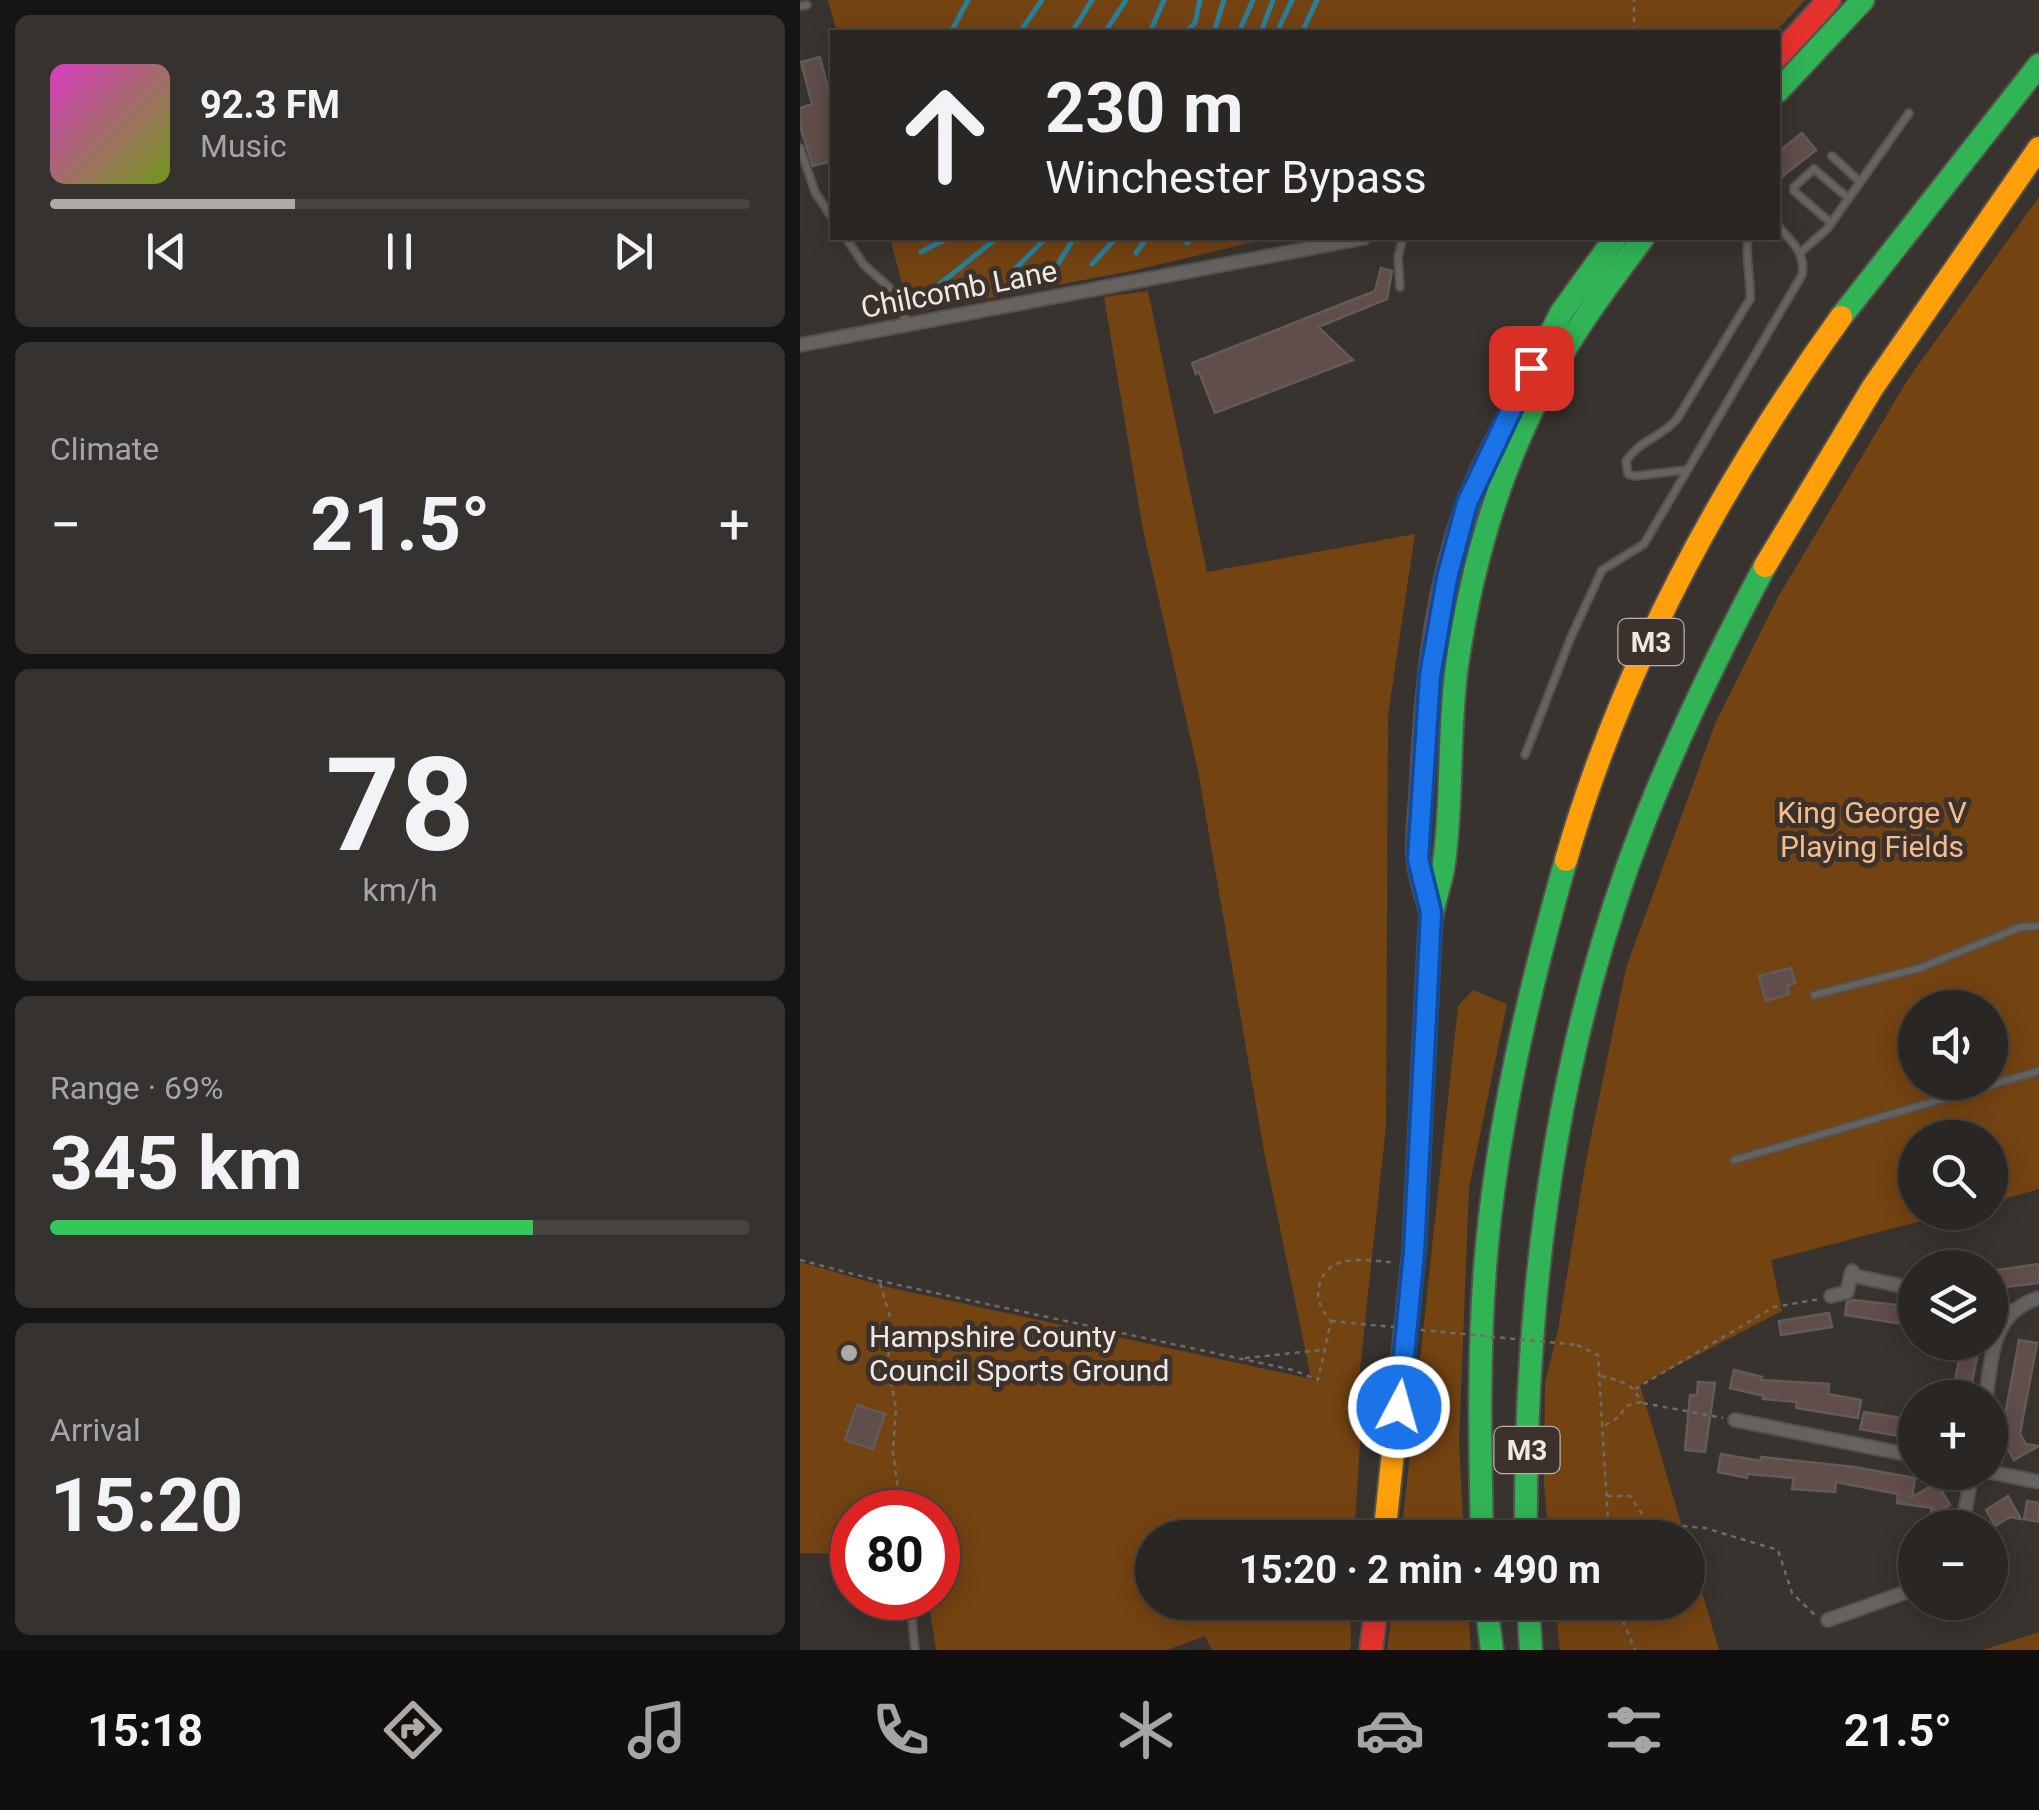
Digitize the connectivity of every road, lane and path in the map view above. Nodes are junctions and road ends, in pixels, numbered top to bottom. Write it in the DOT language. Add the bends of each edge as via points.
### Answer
graph roads {
  1 [pos="1634,0"];
  2 [pos="1830,0"];
  3 [pos="1862,0"];
  4 [pos="1634,30"];
  5 [pos="1780,54"];
  6 [pos="2039,64"];
  7 [pos="1780,89"];
  8 [pos="1909,114"];
  9 [pos="800,148"];
  10 [pos="2039,148"];
  11 [pos="1832,156"];
  12 [pos="1860,182"];
  13 [pos="1848,198"];
  14 [pos="830,215"];
  15 [pos="1831,223"];
  16 [pos="1780,228"];
  17 [pos="847,240"];
  18 [pos="1353,240"];
  19 [pos="1402,240"];
  20 [pos="1642,240"];
  21 [pos="1748,240"];
  22 [pos="1607,242"];
  23 [pos="1801,252"];
  24 [pos="1400,288"];
  25 [pos="908,324"];
  26 [pos="800,345"];
  27 [pos="1688,470"];
  28 [pos="1525,755"];
  29 [pos="1431,912"];
  30 [pos="2039,926"];
  31 [pos="1814,995"];
  32 [pos="2039,1071"];
  33 [pos="1734,1160"];
  34 [pos="800,1260"];
  35 [pos="1401,1263"];
  36 [pos="880,1281"];
  37 [pos="1898,1284"];
  38 [pos="1831,1296"];
  39 [pos="2039,1298"];
  40 [pos="2010,1310"];
  41 [pos="1330,1321"];
  42 [pos="1324,1350"];
  43 [pos="1239,1359"];
  44 [pos="1599,1376"];
  45 [pos="1989,1380"];
  46 [pos="1635,1389"];
  47 [pos="1641,1402"];
  48 [pos="1735,1420"];
  49 [pos="1602,1427"];
  50 [pos="1898,1453"];
  51 [pos="2008,1476"];
  52 [pos="2039,1482"];
  53 [pos="898,1490"];
  54 [pos="1607,1496"];
  55 [pos="1386,1520"];
  56 [pos="1482,1520"];
  57 [pos="1526,1520"];
  58 [pos="1608,1520"];
  59 [pos="1898,1595"];
  60 [pos="912,1620"];
  61 [pos="1375,1620"];
  62 [pos="1488,1620"];
  63 [pos="1529,1620"];
  64 [pos="1622,1620"];
  65 [pos="1828,1620"];
  66 [pos="915,1650"];
  67 [pos="1371,1650"];
  68 [pos="1492,1650"];
  69 [pos="1531,1650"];
  70 [pos="1635,1650"];
  1 -- 4 [label="path"];
  2 -- 5 [label="highway"];
  3 -- 7 [label="highway"];
  6 -- 56 [label="highway, M3" via="1900,238 1749,454 1633,680 1581,813 1526,1002 1489,1210 1478,1359"];
  8 -- 12 [label="lane"];
  9 -- 14 [label="lane"];
  10 -- 57 [label="highway, M3" via="1894,353 1820,472 1716,658 1654,802 1589,995 1562,1106 1528,1364"];
  11 -- 12 [label="lane"];
  12 -- 13 [label="lane"];
  13 -- 15 [label="lane"];
  13 -- 15 [label="lane" via="1814,168 1794,186"];
  15 -- 23 [label="lane"];
  16 -- 23 [label="lane"];
  17 -- 25 [label="lane" via="891,288"];
  18 -- 25 [label="street, Chilcomb Lane"];
  19 -- 24 [label="lane"];
  20 -- 29 [label="highway" via="1551,373 1484,534 1457,666 1444,864"];
  21 -- 27 [label="lane" via="1750,299 1676,418 1661,436 1638,442 1626,461 1635,476"];
  22 -- 29 [label="highway" via="1531,368 1467,503 1453,548 1424,731 1418,859"];
  23 -- 27 [label="lane" via="1802,275"];
  25 -- 26 [label="street, Chilcomb Lane"];
  27 -- 28 [label="lane" via="1644,544 1602,570"];
  29 -- 55 [label="highway" via="1414,1252"];
  30 -- 31 [label="lane" via="1920,968"];
  32 -- 33 [label="lane"];
  34 -- 36 [label="path"];
  35 -- 41 [label="path" via="1354,1260 1326,1270 1318,1296"];
  36 -- 43 [label="path"];
  36 -- 53 [label="path" via="890,1317"];
  37 -- 38 [label="street" via="1852,1272 1847,1292"];
  38 -- 46 [label="path" via="1774,1308"];
  39 -- 40 [label="street"];
  40 -- 45 [label="street"];
  41 -- 42 [label="path"];
  41 -- 44 [label="path, bridge" via="1576,1345 1598,1355"];
  42 -- 43 [label="path"];
  42 -- 43 [label="path" via="1318,1380"];
  44 -- 46 [label="path"];
  44 -- 49 [label="path"];
  46 -- 47 [label="path"];
  47 -- 48 [label="path"];
  47 -- 49 [label="path"];
  48 -- 50 [label="street"];
  49 -- 54 [label="path"];
  51 -- 52 [label="street"];
  54 -- 58 [label="path"];
  54 -- 65 [label="path" via="1630,1496 1648,1523 1705,1528 1778,1550 1792,1594 1813,1616"];
  59 -- 65 [label="street"];
  60 -- 66 [label="lane"];
  61 -- 67 [label="highway"];
  62 -- 68 [label="highway"];
  63 -- 69 [label="highway"];
  64 -- 70 [label="path"];
}
